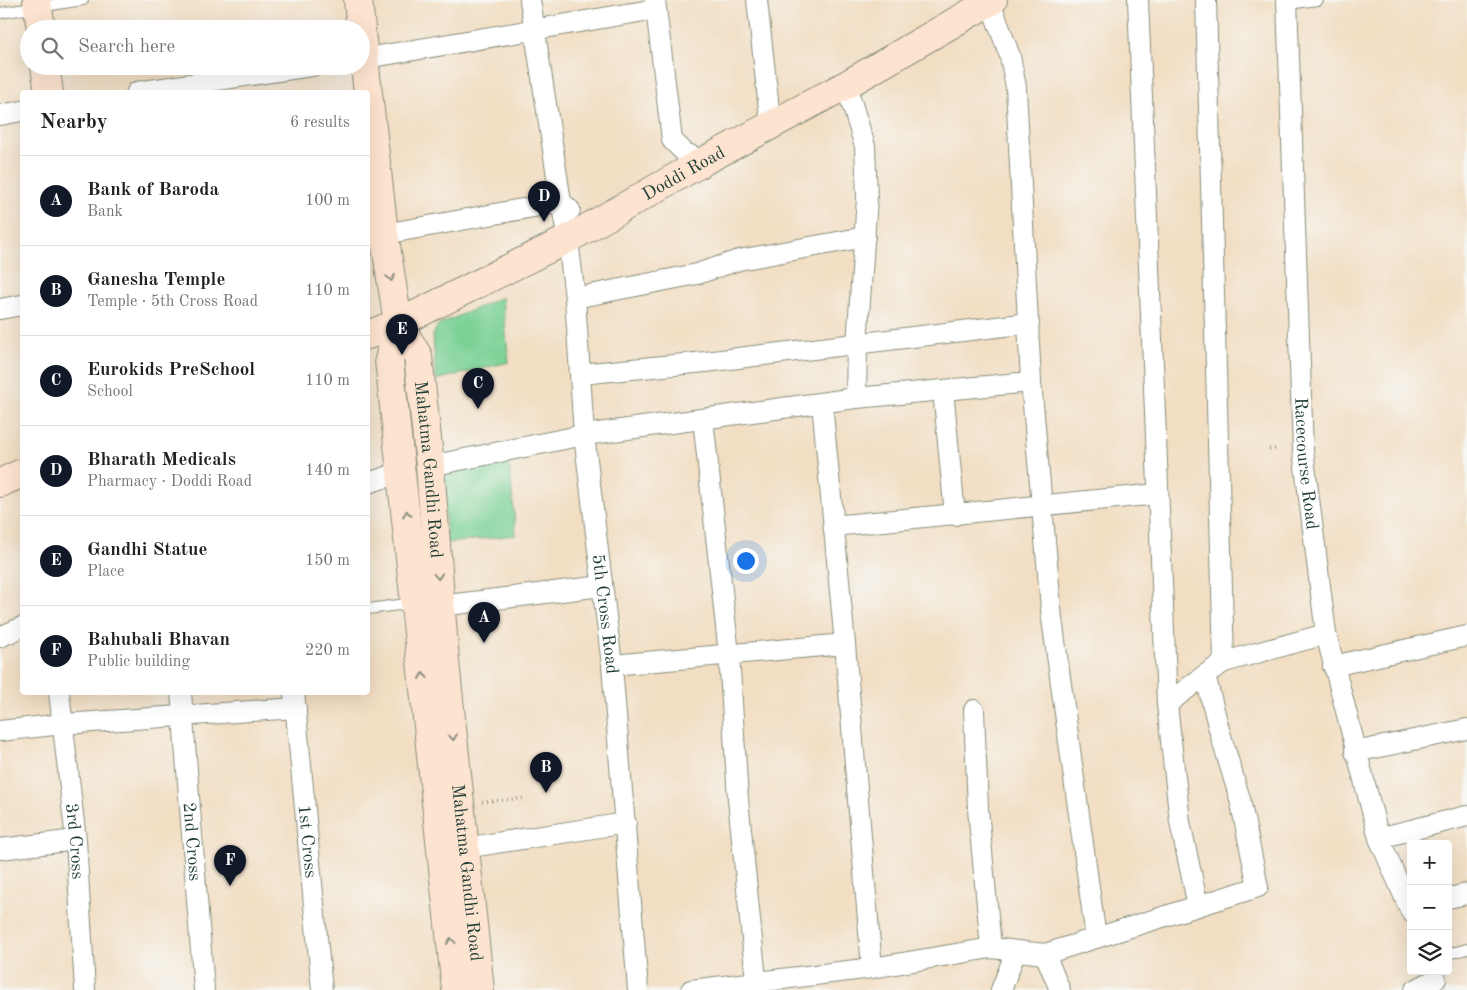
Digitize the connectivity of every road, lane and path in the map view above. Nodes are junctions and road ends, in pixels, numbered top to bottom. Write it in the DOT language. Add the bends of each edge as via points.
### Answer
graph roads {
  1 [pos="83,0"];
  2 [pos="358,0"];
  3 [pos="530,0"];
  4 [pos="757,0"];
  5 [pos="1138,0"];
  6 [pos="1206,0"];
  7 [pos="1318,0"];
  8 [pos="992,1"];
  9 [pos="1287,2"];
  10 [pos="655,4"];
  11 [pos="39,12"];
  12 [pos="0,13"];
  13 [pos="360,20"];
  14 [pos="536,30"];
  15 [pos="370,58"];
  16 [pos="46,75"];
  17 [pos="251,75"];
  18 [pos="364,75"];
  19 [pos="846,85"];
  20 [pos="49,90"];
  21 [pos="150,90"];
  22 [pos="366,90"];
  23 [pos="20,111"];
  24 [pos="0,115"];
  25 [pos="771,127"];
  26 [pos="370,134"];
  27 [pos="704,161"];
  28 [pos="373,166"];
  29 [pos="561,202"];
  30 [pos="580,233"];
  31 [pos="376,235"];
  32 [pos="865,237"];
  33 [pos="575,298"];
  34 [pos="20,306"];
  35 [pos="0,309"];
  36 [pos="398,323"];
  37 [pos="1029,323"];
  38 [pos="370,334"];
  39 [pos="857,344"];
  40 [pos="580,374"];
  41 [pos="1032,382"];
  42 [pos="943,390"];
  43 [pos="856,398"];
  44 [pos="822,403"];
  45 [pos="703,419"];
  46 [pos="584,434"];
  47 [pos="1268,449"];
  48 [pos="1279,449"];
  49 [pos="430,466"];
  50 [pos="402,472"];
  51 [pos="20,474"];
  52 [pos="370,482"];
  53 [pos="0,483"];
  54 [pos="1158,494"];
  55 [pos="1042,507"];
  56 [pos="955,515"];
  57 [pos="833,526"];
  58 [pos="602,586"];
  59 [pos="428,604"];
  60 [pos="370,608"];
  61 [pos="20,628"];
  62 [pos="1326,634"];
  63 [pos="1467,636"];
  64 [pos="0,637"];
  65 [pos="845,644"];
  66 [pos="728,654"];
  67 [pos="1224,662"];
  68 [pos="612,665"];
  69 [pos="1333,666"];
  70 [pos="1206,675"];
  71 [pos="59,695"];
  72 [pos="181,695"];
  73 [pos="295,700"];
  74 [pos="1167,704"];
  75 [pos="974,710"];
  76 [pos="182,716"];
  77 [pos="62,724"];
  78 [pos="1467,729"];
  79 [pos="0,731"];
  80 [pos="1355,752"];
  81 [pos="446,780"];
  82 [pos="526,798"];
  83 [pos="479,803"];
  84 [pos="1467,816"];
  85 [pos="626,823"];
  86 [pos="1379,838"];
  87 [pos="76,840"];
  88 [pos="464,848"];
  89 [pos="0,849"];
  90 [pos="1467,894"];
  91 [pos="1452,897"];
  92 [pos="1407,902"];
  93 [pos="1198,906"];
  94 [pos="1096,938"];
  95 [pos="991,948"];
  96 [pos="1467,950"];
  97 [pos="1016,951"];
  98 [pos="1452,953"];
  99 [pos="1045,954"];
  100 [pos="872,968"];
  101 [pos="756,980"];
  102 [pos="1437,980"];
  103 [pos="85,990"];
  104 [pos="204,990"];
  105 [pos="322,990"];
  106 [pos="456,990"];
  107 [pos="480,990"];
  108 [pos="638,990"];
  109 [pos="691,990"];
  110 [pos="1001,990"];
  111 [pos="1060,990"];
  112 [pos="1415,990"];
  1 -- 11 [label="lane"];
  2 -- 13 [label="street"];
  3 -- 14 [label="street"];
  4 -- 25 [label="street"];
  5 -- 54 [label="street"];
  6 -- 67 [label="street"];
  7 -- 9 [label="lane"];
  8 -- 19 [label="street, Doddi Road"];
  8 -- 37 [label="street" via="1016,86"];
  9 -- 62 [label="street, Racecourse Road" via="1303,450"];
  10 -- 14 [label="street"];
  10 -- 27 [label="street" via="672,140 685,153"];
  11 -- 12 [label="lane"];
  14 -- 15 [label="street"];
  14 -- 29 [label="street"];
  16 -- 20 [label="street"];
  17 -- 21 [label="street"];
  18 -- 22 [label="street"];
  19 -- 25 [label="street, Doddi Road"];
  19 -- 32 [label="street" via="865,146"];
  23 -- 24 [label="street"];
  25 -- 27 [label="street, Doddi Road"];
  26 -- 28 [label="street"];
  27 -- 30 [label="street, Doddi Road"];
  28 -- 31 [label="street"];
  29 -- 30 [label="street"];
  29 -- 31 [label="street"];
  30 -- 33 [label="street, 5th Cross Road"];
  30 -- 36 [label="street, Doddi Road"];
  31 -- 36 [label="street, one-way"];
  32 -- 33 [label="street" via="739,260 697,274"];
  32 -- 39 [label="street"];
  33 -- 40 [label="street, 5th Cross Road"];
  34 -- 35 [label="street"];
  36 -- 38 [label="street, Doddi Road"];
  36 -- 49 [label="street, Mahatma Gandhi Road" via="418,356"];
  36 -- 50 [label="street, Mahatma Gandhi Road" via="389,360"];
  37 -- 39 [label="street"];
  37 -- 41 [label="street"];
  39 -- 40 [label="street"];
  39 -- 43 [label="street"];
  40 -- 46 [label="street, 5th Cross Road"];
  41 -- 42 [label="street"];
  41 -- 55 [label="street"];
  42 -- 43 [label="street"];
  42 -- 56 [label="street"];
  43 -- 44 [label="street"];
  44 -- 45 [label="street"];
  44 -- 57 [label="street"];
  45 -- 46 [label="street"];
  45 -- 66 [label="street"];
  46 -- 49 [label="street"];
  46 -- 58 [label="street, 5th Cross Road"];
  47 -- 48 [label="path"];
  49 -- 50 [label="street"];
  49 -- 59 [label="street, Mahatma Gandhi Road, one-way"];
  50 -- 52 [label="street"];
  59 -- 50 [label="street, Mahatma Gandhi Road, one-way"];
  51 -- 53 [label="street"];
  54 -- 55 [label="street"];
  54 -- 74 [label="street"];
  55 -- 56 [label="street"];
  55 -- 94 [label="street" via="1052,619"];
  56 -- 57 [label="street"];
  57 -- 65 [label="street"];
  58 -- 59 [label="street"];
  58 -- 68 [label="street, 5th Cross Road"];
  59 -- 60 [label="lane"];
  59 -- 81 [label="street, Mahatma Gandhi Road"];
  61 -- 64 [label="street"];
  62 -- 67 [label="street"];
  62 -- 69 [label="street, Racecourse Road"];
  63 -- 69 [label="street"];
  65 -- 66 [label="street"];
  65 -- 100 [label="street"];
  66 -- 68 [label="street"];
  66 -- 101 [label="street"];
  67 -- 70 [label="street"];
  68 -- 85 [label="street, 5th Cross Road"];
  69 -- 80 [label="street, Racecourse Road"];
  70 -- 74 [label="street"];
  70 -- 93 [label="street" via="1240,799 1258,887"];
  71 -- 77 [label="street, 3rd Cross"];
  72 -- 76 [label="street, 2nd Cross"];
  73 -- 76 [label="street"];
  73 -- 105 [label="street, 1st Cross"];
  74 -- 93 [label="street" via="1180,822"];
  75 -- 95 [label="street" via="978,809"];
  76 -- 77 [label="street"];
  76 -- 104 [label="street, 2nd Cross"];
  77 -- 79 [label="street"];
  77 -- 87 [label="street, 3rd Cross"];
  78 -- 80 [label="street"];
  80 -- 86 [label="street, Racecourse Road"];
  81 -- 88 [label="street, Mahatma Gandhi Road"];
  106 -- 81 [label="street, Mahatma Gandhi Road, one-way"];
  82 -- 83 [label="path"];
  84 -- 86 [label="street"];
  85 -- 88 [label="street"];
  85 -- 108 [label="street, 5th Cross Road"];
  86 -- 92 [label="street, Racecourse Road"];
  87 -- 89 [label="street"];
  87 -- 103 [label="street, 3rd Cross"];
  88 -- 107 [label="street, Mahatma Gandhi Road"];
  90 -- 91 [label="street"];
  93 -- 94 [label="street"];
  94 -- 99 [label="street"];
  95 -- 97 [label="street"];
  95 -- 100 [label="street"];
  96 -- 98 [label="lane"];
  97 -- 99 [label="street"];
  97 -- 110 [label="street"];
  99 -- 111 [label="street"];
  100 -- 101 [label="street"];
  101 -- 109 [label="street"];
  102 -- 112 [label="street"];
}
